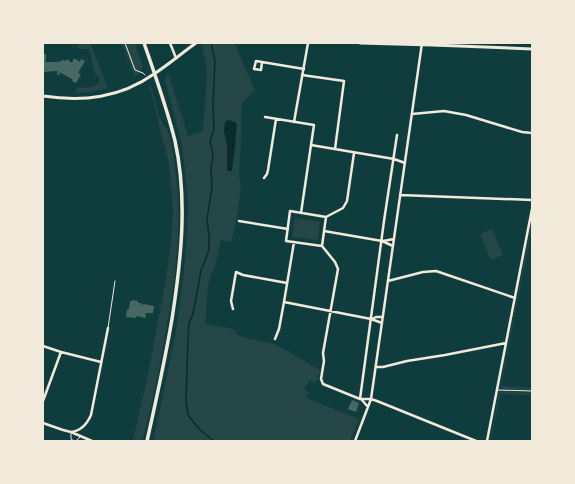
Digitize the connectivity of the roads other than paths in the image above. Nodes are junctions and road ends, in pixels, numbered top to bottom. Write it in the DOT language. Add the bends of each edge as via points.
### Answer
graph roads {
  1 [pos="144,43"];
  2 [pos="170,43"];
  3 [pos="196,43"];
  4 [pos="308,43"];
  5 [pos="361,43"];
  6 [pos="422,44"];
  7 [pos="532,49"];
  8 [pos="176,58"];
  9 [pos="262,62"];
  10 [pos="304,69"];
  11 [pos="155,74"];
  12 [pos="302,76"];
  13 [pos="43,96"];
  14 [pos="412,114"];
  15 [pos="265,117"];
  16 [pos="276,119"];
  17 [pos="294,122"];
  18 [pos="532,133"];
  19 [pos="397,135"];
  20 [pos="311,146"];
  21 [pos="335,149"];
  22 [pos="354,153"];
  23 [pos="394,159"];
  24 [pos="405,162"];
  25 [pos="264,178"];
  26 [pos="400,195"];
  27 [pos="532,200"];
  28 [pos="532,209"];
  29 [pos="301,213"];
  30 [pos="326,217"];
  31 [pos="239,221"];
  32 [pos="288,229"];
  33 [pos="324,231"];
  34 [pos="394,238"];
  35 [pos="382,241"];
  36 [pos="294,242"];
  37 [pos="322,246"];
  38 [pos="393,246"];
  39 [pos="115,281"];
  40 [pos="388,281"];
  41 [pos="287,283"];
  42 [pos="515,298"];
  43 [pos="284,302"];
  44 [pos="233,309"];
  45 [pos="331,311"];
  46 [pos="383,317"];
  47 [pos="371,319"];
  48 [pos="382,323"];
  49 [pos="108,328"];
  50 [pos="275,338"];
  51 [pos="506,343"];
  52 [pos="43,346"];
  53 [pos="61,352"];
  54 [pos="101,362"];
  55 [pos="376,367"];
  56 [pos="497,390"];
  57 [pos="532,392"];
  58 [pos="360,399"];
  59 [pos="371,399"];
  60 [pos="43,401"];
  61 [pos="368,407"];
  62 [pos="43,423"];
  63 [pos="71,432"];
  64 [pos="80,436"];
  65 [pos="74,441"];
  66 [pos="76,441"];
  67 [pos="92,441"];
  68 [pos="147,441"];
  69 [pos="355,441"];
  70 [pos="476,441"];
  71 [pos="487,441"];
  1 -- 11 [label="main road"];
  2 -- 8 [label="street"];
  3 -- 8 [label="street"];
  4 -- 10 [label="street"];
  5 -- 6 [label="street"];
  6 -- 7 [label="street"];
  6 -- 14 [label="street"];
  8 -- 11 [label="street"];
  9 -- 10 [label="street"];
  10 -- 12 [label="street"];
  11 -- 13 [label="street" via="117,93 70,99"];
  11 -- 68 [label="main road" via="175,142 182,216 181,250 174,303"];
  12 -- 17 [label="street"];
  12 -- 21 [label="street" via="344,81"];
  14 -- 18 [label="street" via="444,111"];
  14 -- 24 [label="street"];
  15 -- 16 [label="street"];
  16 -- 17 [label="street"];
  16 -- 25 [label="street" via="268,170"];
  17 -- 20 [label="street" via="314,125"];
  19 -- 23 [label="street"];
  20 -- 21 [label="street"];
  20 -- 29 [label="street"];
  21 -- 22 [label="street"];
  22 -- 23 [label="street"];
  22 -- 30 [label="street" via="347,202 343,208"];
  23 -- 24 [label="street"];
  23 -- 35 [label="street"];
  24 -- 26 [label="street"];
  26 -- 27 [label="street"];
  26 -- 34 [label="street"];
  28 -- 42 [label="street"];
  29 -- 30 [label="street"];
  29 -- 32 [label="street" via="290,211"];
  30 -- 33 [label="street"];
  31 -- 32 [label="street"];
  32 -- 36 [label="street" via="286,241"];
  33 -- 35 [label="street"];
  33 -- 37 [label="street"];
  34 -- 35 [label="street"];
  34 -- 38 [label="street"];
  35 -- 38 [label="street"];
  35 -- 47 [label="street"];
  36 -- 37 [label="street"];
  36 -- 41 [label="street"];
  37 -- 45 [label="street" via="338,269"];
  38 -- 40 [label="street"];
  39 -- 49 [label="lane"];
  40 -- 42 [label="street" via="436,271"];
  40 -- 46 [label="street"];
  41 -- 43 [label="street"];
  41 -- 44 [label="street" via="236,272 230,301"];
  42 -- 51 [label="street"];
  43 -- 45 [label="street"];
  43 -- 50 [label="street"];
  45 -- 47 [label="street"];
  45 -- 58 [label="street" via="320,379 323,384"];
  46 -- 47 [label="street"];
  46 -- 48 [label="street"];
  47 -- 48 [label="street"];
  47 -- 58 [label="street"];
  48 -- 55 [label="street"];
  49 -- 54 [label="street"];
  51 -- 55 [label="street"];
  51 -- 56 [label="street"];
  52 -- 53 [label="street"];
  53 -- 54 [label="street"];
  53 -- 60 [label="street"];
  54 -- 63 [label="street" via="89,421 80,429"];
  55 -- 59 [label="street"];
  56 -- 57 [label="lane"];
  56 -- 71 [label="street"];
  58 -- 59 [label="street"];
  58 -- 61 [label="street"];
  59 -- 61 [label="street"];
  59 -- 70 [label="street"];
  61 -- 69 [label="street"];
  62 -- 63 [label="street"];
  63 -- 64 [label="street"];
  63 -- 65 [label="lane" via="71,439"];
  64 -- 66 [label="lane"];
  64 -- 67 [label="street"];
}
